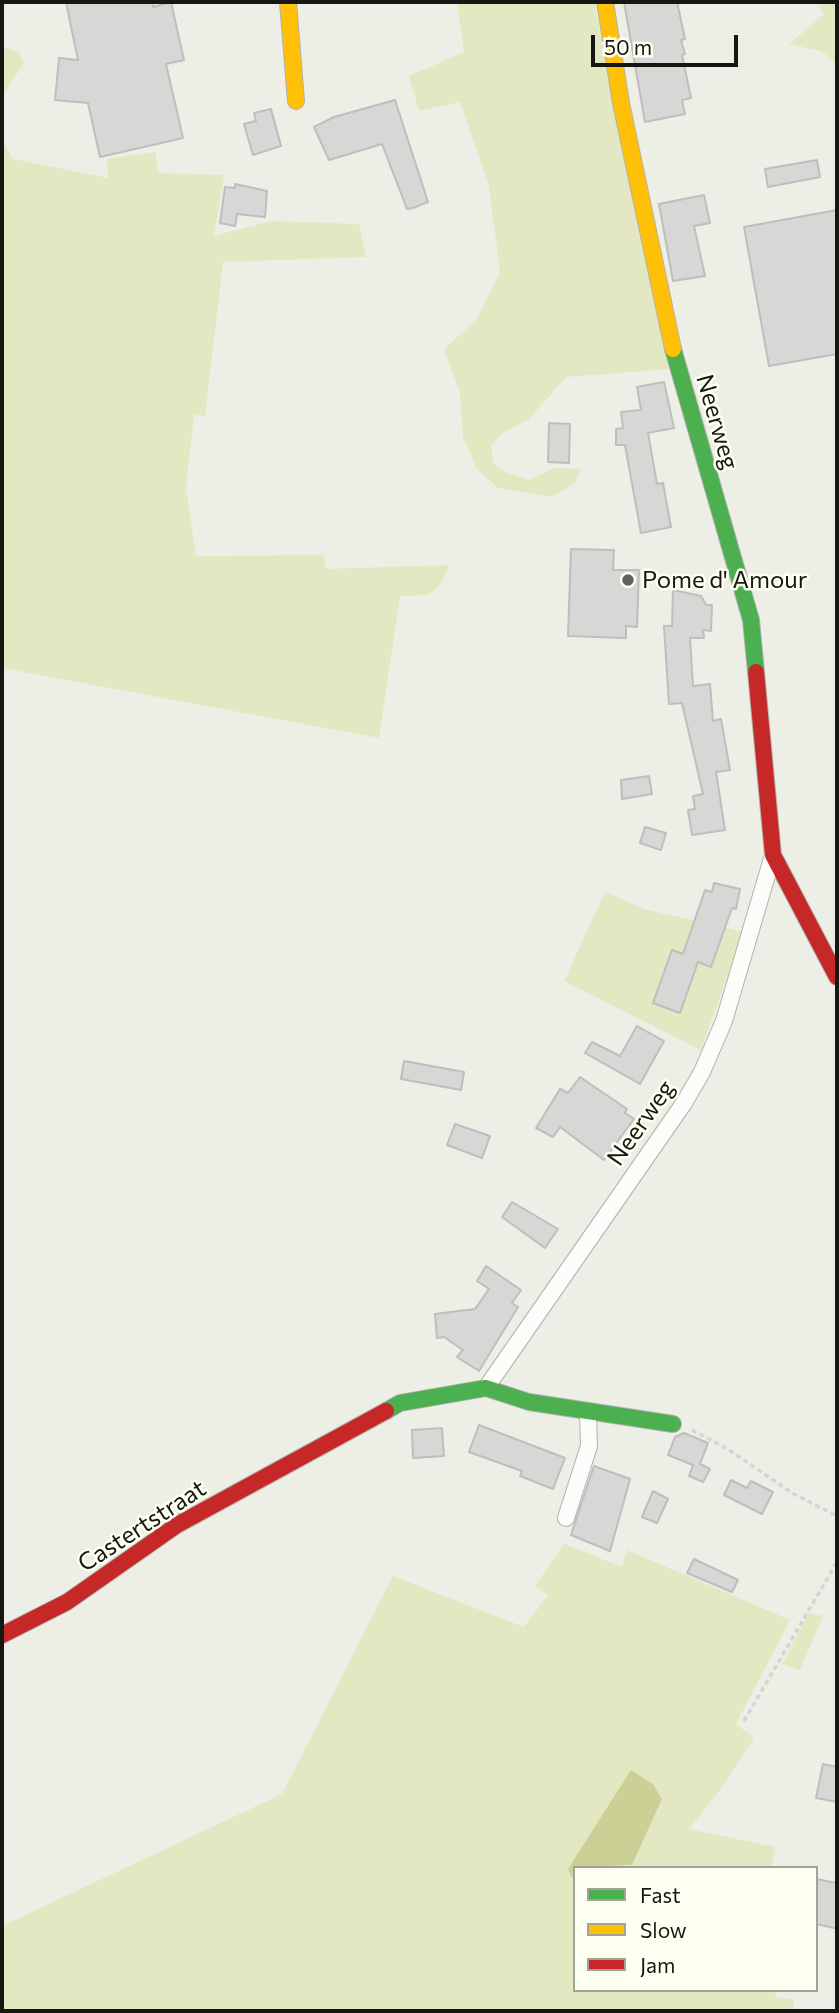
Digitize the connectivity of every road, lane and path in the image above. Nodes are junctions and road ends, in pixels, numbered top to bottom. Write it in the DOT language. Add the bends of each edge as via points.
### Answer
graph roads {
  1 [pos="288,2"];
  2 [pos="605,2"];
  3 [pos="296,101"];
  4 [pos="773,855"];
  5 [pos="837,977"];
  6 [pos="486,1388"];
  7 [pos="587,1413"];
  8 [pos="673,1424"];
  9 [pos="837,1516"];
  10 [pos="566,1518"];
  11 [pos="837,1562"];
  12 [pos="2,1635"];
  13 [pos="744,1721"];
  1 -- 3 [label="street"];
  2 -- 4 [label="street, Neerweg" via="621,103 671,341 751,620"];
  4 -- 5 [label="street, Neerweg"];
  4 -- 6 [label="street, Neerweg" via="723,1021 702,1072"];
  6 -- 7 [label="street"];
  6 -- 12 [label="street, Castertstraat" via="400,1404 343,1433 177,1525 78,1595"];
  7 -- 8 [label="street"];
  7 -- 10 [label="street" via="589,1446"];
  8 -- 9 [label="path" via="726,1448 755,1471"];
  11 -- 13 [label="path"];
}
